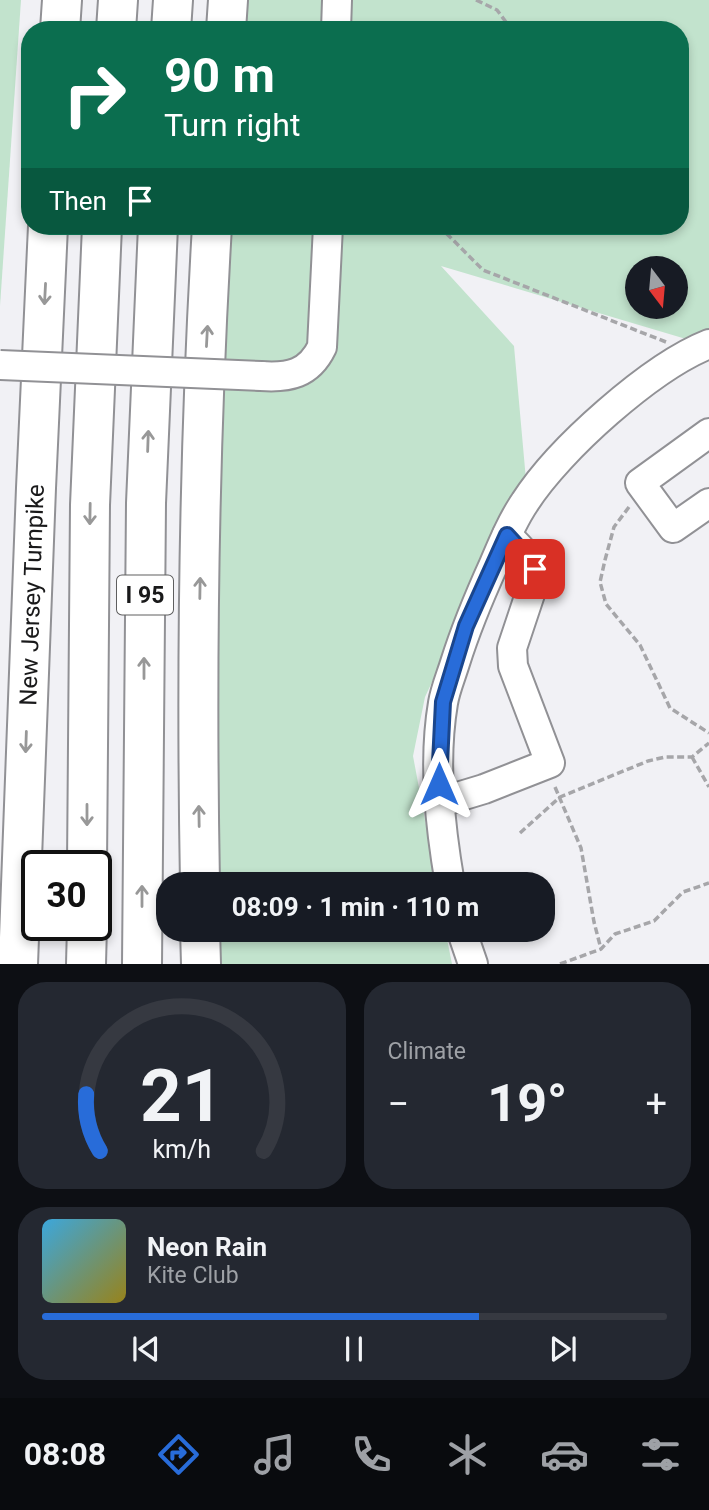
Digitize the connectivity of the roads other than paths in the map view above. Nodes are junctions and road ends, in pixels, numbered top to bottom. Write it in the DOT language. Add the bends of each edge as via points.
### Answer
graph roads {
  1 [pos="62,0"];
  2 [pos="118,0"];
  3 [pos="173,0"];
  4 [pos="228,0"];
  5 [pos="337,0"];
  6 [pos="61,21"];
  7 [pos="117,21"];
  8 [pos="172,21"];
  9 [pos="227,21"];
  10 [pos="336,21"];
  11 [pos="48,235"];
  12 [pos="102,235"];
  13 [pos="158,235"];
  14 [pos="212,235"];
  15 [pos="328,235"];
  16 [pos="702,350"];
  17 [pos="0,365"];
  18 [pos="709,433"];
  19 [pos="709,503"];
  20 [pos="507,535"];
  21 [pos="441,802"];
  22 [pos="87,850"];
  23 [pos="200,872"];
  24 [pos="448,872"];
  25 [pos="10,911"];
  26 [pos="87,941"];
  27 [pos="200,942"];
  28 [pos="465,942"];
  29 [pos="18,964"];
  30 [pos="86,964"];
  31 [pos="142,964"];
  32 [pos="201,964"];
  33 [pos="473,964"];
  1 -- 6 [label="highway"];
  2 -- 7 [label="highway"];
  3 -- 8 [label="highway"];
  4 -- 9 [label="highway"];
  5 -- 10 [label="street"];
  11 -- 25 [label="highway, New Jersey Turnpike, one-way"];
  12 -- 22 [label="highway, I 95, one-way" via="90,505"];
  31 -- 13 [label="highway, I 95, one-way" via="146,517"];
  23 -- 14 [label="highway, I 95, one-way" via="201,494"];
  15 -- 17 [label="street, bridge" via="322,347 299,373 282,377"];
  16 -- 20 [label="street" via="631,394 590,428 549,470"];
  18 -- 19 [label="street" via="639,483 673,528"];
  20 -- 21 [label="street" via="466,626 443,702"];
  20 -- 21 [label="street" via="535,569 512,657 550,763"];
  21 -- 24 [label="street"];
  25 -- 29 [label="highway, New Jersey Turnpike"];
  26 -- 30 [label="highway"];
  27 -- 32 [label="highway"];
  28 -- 33 [label="street"];
}
